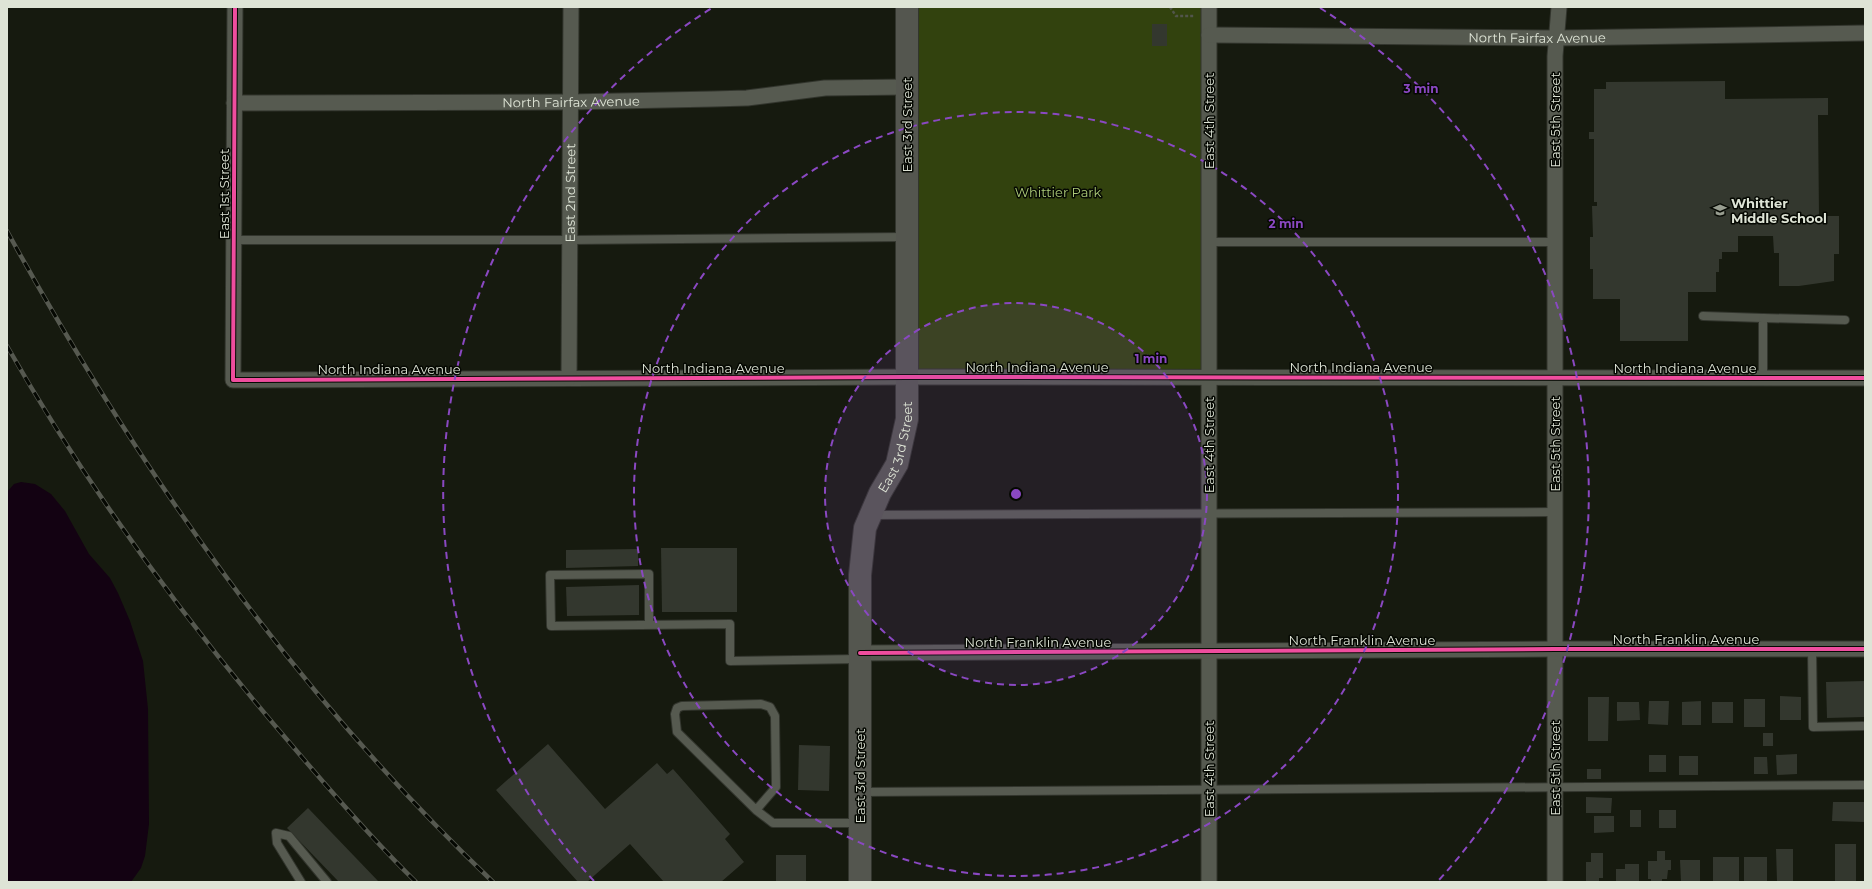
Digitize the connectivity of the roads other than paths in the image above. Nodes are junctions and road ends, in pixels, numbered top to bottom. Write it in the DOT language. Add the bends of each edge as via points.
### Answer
graph roads {
  1 [pos="235,7"];
  2 [pos="571,7"];
  3 [pos="907,7"];
  4 [pos="1559,7"];
  5 [pos="1209,12"];
  6 [pos="1865,33"];
  7 [pos="1209,35"];
  8 [pos="1557,38"];
  9 [pos="907,87"];
  10 [pos="570,102"];
  11 [pos="234,103"];
  12 [pos="907,237"];
  13 [pos="234,240"];
  14 [pos="569,240"];
  15 [pos="1209,242"];
  16 [pos="1555,242"];
  17 [pos="1703,316"];
  18 [pos="1763,318"];
  19 [pos="1846,320"];
  20 [pos="907,377"];
  21 [pos="1209,377"];
  22 [pos="569,378"];
  23 [pos="1555,378"];
  24 [pos="1763,378"];
  25 [pos="1865,378"];
  26 [pos="233,380"];
  27 [pos="1555,512"];
  28 [pos="1209,513"];
  29 [pos="869,515"];
  30 [pos="649,626"];
  31 [pos="1555,649"];
  32 [pos="1812,649"];
  33 [pos="1865,649"];
  34 [pos="1209,651"];
  35 [pos="860,656"];
  36 [pos="1863,726"];
  37 [pos="1865,785"];
  38 [pos="1209,788"];
  39 [pos="1555,788"];
  40 [pos="860,792"];
  41 [pos="756,810"];
  42 [pos="860,823"];
  43 [pos="301,882"];
  44 [pos="326,882"];
  45 [pos="860,882"];
  46 [pos="1209,882"];
  47 [pos="1555,882"];
  1 -- 11 [label="street, East 1st Street"];
  2 -- 10 [label="street, East 2nd Street"];
  3 -- 9 [label="street, East 3rd Street"];
  4 -- 8 [label="street, East 5th Street"];
  5 -- 7 [label="street, East 4th Street"];
  6 -- 8 [label="street, North Fairfax Avenue"];
  7 -- 8 [label="street, North Fairfax Avenue"];
  7 -- 15 [label="street, East 4th Street"];
  8 -- 16 [label="street, East 5th Street"];
  9 -- 10 [label="street, North Fairfax Avenue" via="825,88 747,98"];
  9 -- 12 [label="street, East 3rd Street"];
  10 -- 11 [label="street, North Fairfax Avenue"];
  10 -- 14 [label="street, East 2nd Street"];
  11 -- 13 [label="street, East 1st Street"];
  12 -- 14 [label="lane"];
  12 -- 20 [label="street, East 3rd Street"];
  13 -- 14 [label="lane"];
  13 -- 26 [label="street, East 1st Street"];
  14 -- 22 [label="street, East 2nd Street"];
  15 -- 16 [label="lane"];
  15 -- 21 [label="street, East 4th Street"];
  16 -- 23 [label="street, East 5th Street"];
  17 -- 18 [label="lane"];
  18 -- 19 [label="lane"];
  18 -- 24 [label="lane"];
  20 -- 21 [label="street, North Indiana Avenue"];
  20 -- 22 [label="street, North Indiana Avenue"];
  20 -- 29 [label="street, East 3rd Street" via="907,420 901,452"];
  21 -- 23 [label="street, North Indiana Avenue"];
  21 -- 28 [label="street, East 4th Street"];
  22 -- 26 [label="street, North Indiana Avenue"];
  23 -- 24 [label="street, North Indiana Avenue"];
  23 -- 27 [label="street, East 5th Street"];
  24 -- 25 [label="street, North Indiana Avenue"];
  27 -- 28 [label="lane"];
  27 -- 31 [label="street, East 5th Street"];
  28 -- 29 [label="lane"];
  28 -- 34 [label="street, East 4th Street"];
  29 -- 35 [label="street, East 3rd Street" via="862,543"];
  30 -- 30 [label="lane" via="551,626 550,575 649,574"];
  30 -- 35 [label="lane" via="730,624 730,661"];
  31 -- 32 [label="street, North Franklin Avenue"];
  31 -- 34 [label="street, North Franklin Avenue"];
  31 -- 39 [label="street, East 5th Street"];
  32 -- 33 [label="street, North Franklin Avenue"];
  32 -- 36 [label="lane" via="1813,727"];
  34 -- 35 [label="street, North Franklin Avenue"];
  34 -- 38 [label="street, East 4th Street"];
  35 -- 40 [label="street, East 3rd Street"];
  37 -- 39 [label="lane"];
  38 -- 39 [label="lane"];
  38 -- 40 [label="lane"];
  38 -- 46 [label="street, East 4th Street"];
  39 -- 47 [label="street, East 5th Street"];
  40 -- 42 [label="street, East 3rd Street"];
  41 -- 41 [label="lane" via="677,732 677,708 761,704 770,707 775,716 776,787"];
  41 -- 42 [label="lane" via="773,823"];
  42 -- 45 [label="street, East 3rd Street"];
  43 -- 44 [label="lane" via="277,843 276,833 289,836"];
}
